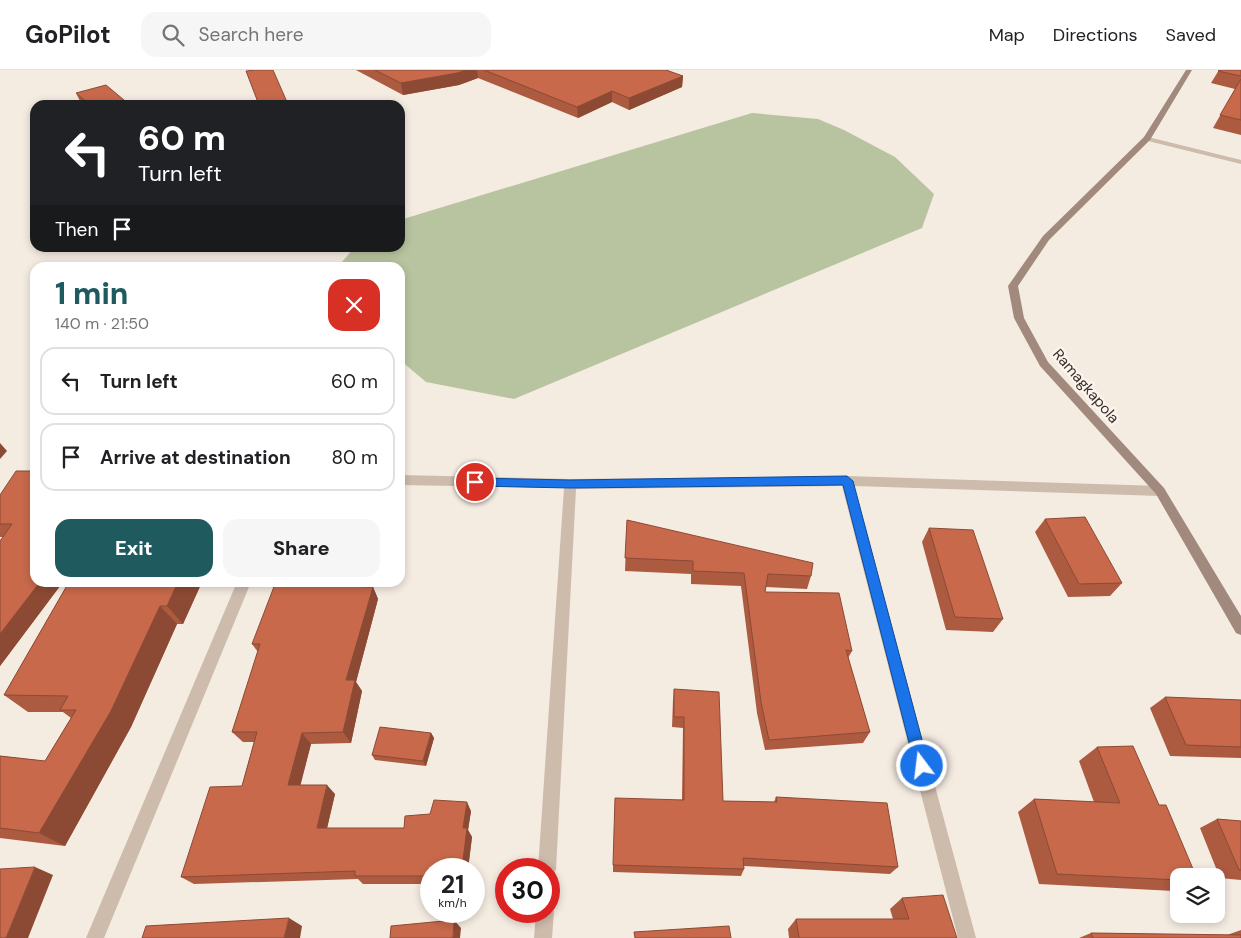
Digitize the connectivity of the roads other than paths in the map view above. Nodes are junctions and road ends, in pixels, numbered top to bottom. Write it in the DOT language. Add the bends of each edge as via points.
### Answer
graph roads {
  1 [pos="1189,70"];
  2 [pos="1147,138"];
  3 [pos="1241,162"];
  4 [pos="405,480"];
  5 [pos="847,481"];
  6 [pos="570,484"];
  7 [pos="1160,491"];
  8 [pos="242,587"];
  9 [pos="1241,629"];
  10 [pos="548,858"];
  11 [pos="544,923"];
  12 [pos="95,938"];
  13 [pos="543,938"];
  14 [pos="967,938"];
  1 -- 2 [label="street, Ramagkapola"];
  2 -- 3 [label="street"];
  2 -- 7 [label="street, Ramagkapola" via="1046,238 1013,286 1019,318 1044,364"];
  4 -- 6 [label="street"];
  5 -- 6 [label="street"];
  5 -- 7 [label="street"];
  5 -- 14 [label="street"];
  6 -- 10 [label="street"];
  7 -- 9 [label="street, Ramagkapola"];
  8 -- 12 [label="street"];
  11 -- 13 [label="street"];
}
